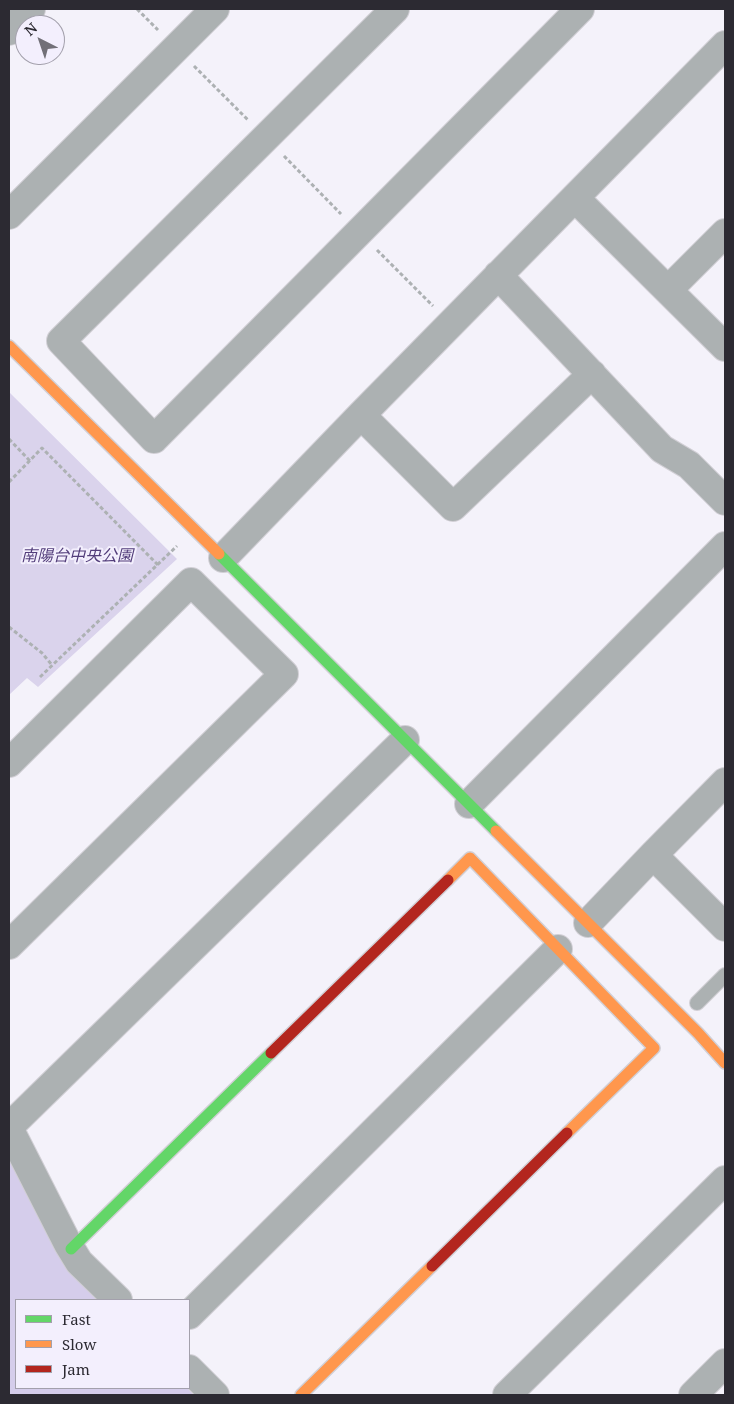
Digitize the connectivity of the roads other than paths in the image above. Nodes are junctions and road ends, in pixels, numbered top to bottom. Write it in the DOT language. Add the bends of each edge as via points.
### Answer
graph roads {
  1 [pos="31,9"];
  2 [pos="215,9"];
  3 [pos="395,9"];
  4 [pos="580,9"];
  5 [pos="9,31"];
  6 [pos="725,45"];
  7 [pos="575,198"];
  8 [pos="9,214"];
  9 [pos="725,233"];
  10 [pos="498,275"];
  11 [pos="668,290"];
  12 [pos="9,346"];
  13 [pos="725,347"];
  14 [pos="592,374"];
  15 [pos="361,415"];
  16 [pos="725,501"];
  17 [pos="725,546"];
  18 [pos="223,558"];
  19 [pos="405,740"];
  20 [pos="9,763"];
  21 [pos="725,782"];
  22 [pos="469,804"];
  23 [pos="653,855"];
  24 [pos="588,923"];
  25 [pos="725,927"];
  26 [pos="9,944"];
  27 [pos="558,949"];
  28 [pos="725,975"];
  29 [pos="697,1003"];
  30 [pos="725,1063"];
  31 [pos="9,1127"];
  32 [pos="725,1180"];
  33 [pos="71,1249"];
  34 [pos="117,1299"];
  35 [pos="190,1314"];
  36 [pos="725,1363"];
  37 [pos="190,1370"];
  38 [pos="215,1395"];
  39 [pos="301,1395"];
  40 [pos="506,1395"];
  41 [pos="693,1395"];
  1 -- 5 [label="street"];
  2 -- 8 [label="street"];
  3 -- 4 [label="street" via="61,341 154,438"];
  6 -- 7 [label="street"];
  7 -- 10 [label="street"];
  7 -- 11 [label="street"];
  9 -- 11 [label="street"];
  10 -- 14 [label="street"];
  10 -- 15 [label="street"];
  11 -- 13 [label="street"];
  12 -- 18 [label="street"];
  14 -- 15 [label="street" via="453,507"];
  14 -- 16 [label="street" via="662,448 689,465"];
  15 -- 18 [label="street"];
  17 -- 22 [label="street"];
  18 -- 19 [label="street"];
  19 -- 22 [label="street"];
  19 -- 31 [label="street"];
  20 -- 26 [label="street" via="191,582 284,674"];
  21 -- 23 [label="street"];
  22 -- 24 [label="street"];
  23 -- 24 [label="street"];
  23 -- 25 [label="street"];
  24 -- 30 [label="street"];
  27 -- 33 [label="street" via="470,858"];
  27 -- 35 [label="street"];
  27 -- 39 [label="street" via="654,1048"];
  28 -- 29 [label="lane"];
  31 -- 33 [label="street"];
  32 -- 40 [label="street"];
  33 -- 34 [label="street" via="79,1262"];
  36 -- 41 [label="street"];
  37 -- 38 [label="street"];
}
